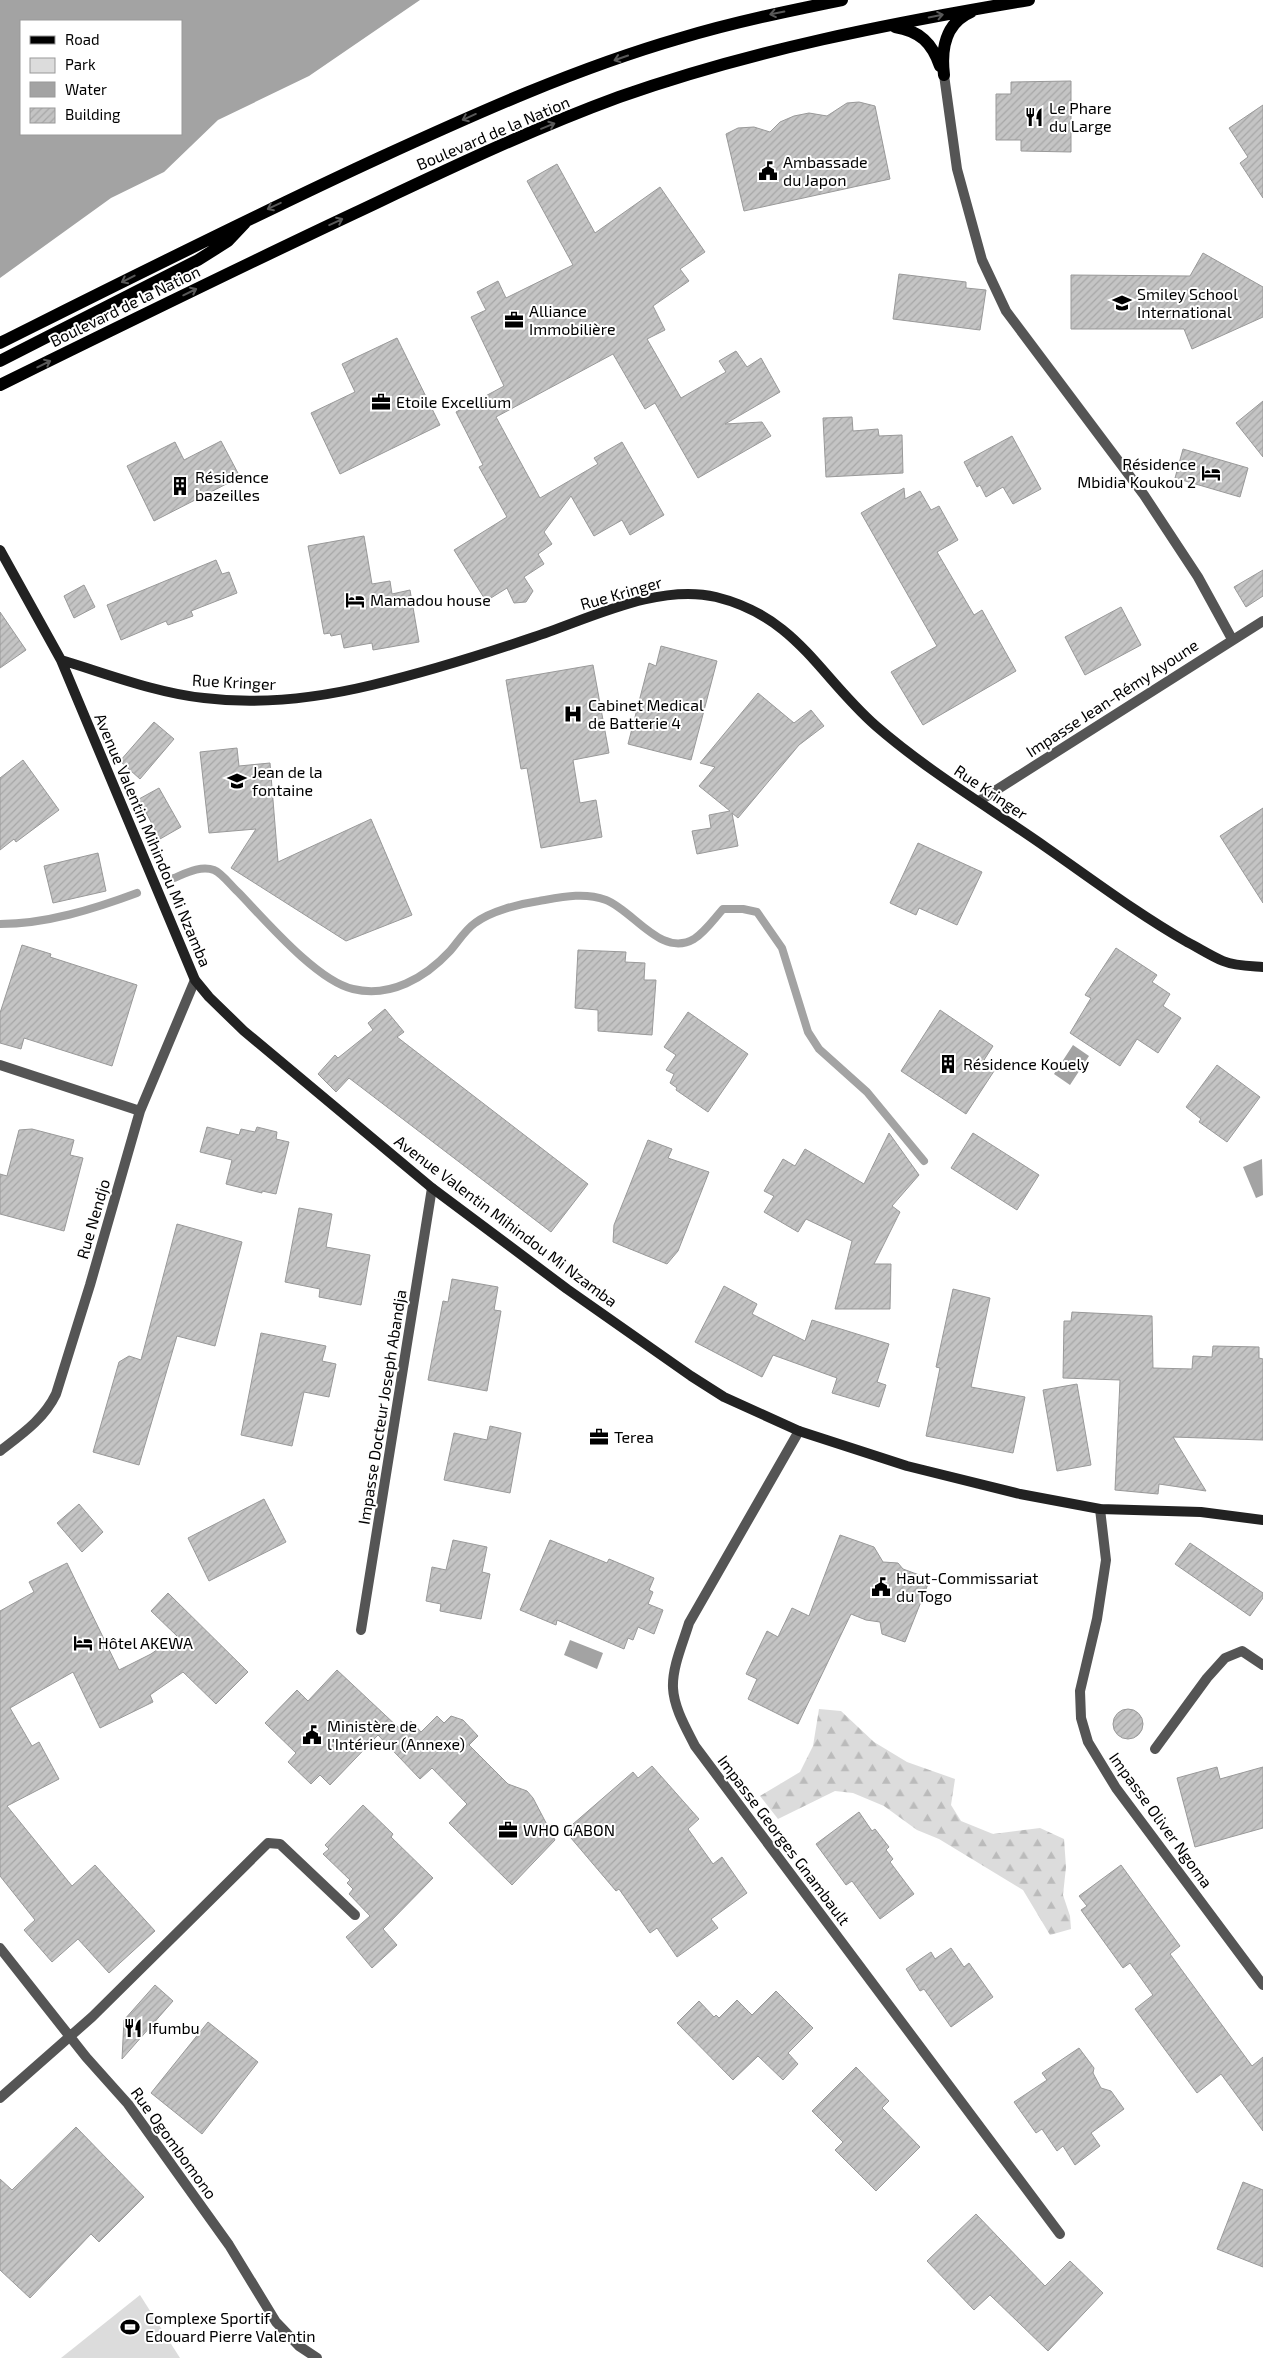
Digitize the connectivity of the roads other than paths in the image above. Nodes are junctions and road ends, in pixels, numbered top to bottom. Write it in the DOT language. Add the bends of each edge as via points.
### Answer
graph roads {
  1 [pos="842,0"];
  2 [pos="1029,0"];
  3 [pos="982,8"];
  4 [pos="890,26"];
  5 [pos="944,76"];
  6 [pos="250,218"];
  7 [pos="0,343"];
  8 [pos="0,361"];
  9 [pos="0,385"];
  10 [pos="0,550"];
  11 [pos="1263,621"];
  12 [pos="1232,639"];
  13 [pos="61,660"];
  14 [pos="979,801"];
  15 [pos="1263,967"];
  16 [pos="195,980"];
  17 [pos="0,1065"];
  18 [pos="140,1111"];
  19 [pos="432,1188"];
  20 [pos="799,1431"];
  21 [pos="0,1450"];
  22 [pos="1100,1509"];
  23 [pos="1263,1520"];
  24 [pos="361,1630"];
  25 [pos="1263,1665"];
  26 [pos="1155,1749"];
  27 [pos="355,1915"];
  28 [pos="0,1948"];
  29 [pos="1263,1985"];
  30 [pos="71,2037"];
  31 [pos="0,2098"];
  32 [pos="1060,2234"];
  33 [pos="318,2358"];
  1 -- 6 [label="main road, Boulevard de la Nation, one-way" via="680,38 602,64 482,111"];
  2 -- 3 [label="main road, Boulevard de la Nation"];
  4 -- 3 [label="main road, Boulevard de la Nation, one-way"];
  3 -- 5 [label="main road" via="965,15 949,32 942,59"];
  4 -- 5 [label="main road" via="924,37 932,46"];
  9 -- 4 [label="main road, Boulevard de la Nation, one-way" via="273,252 547,126 698,72 798,44"];
  5 -- 12 [label="street" via="957,169 982,260 1006,310 1144,495 1198,577"];
  6 -- 7 [label="main road, Boulevard de la Nation, one-way"];
  6 -- 8 [label="main road" via="228,241 198,260"];
  10 -- 13 [label="street, Avenue Valentin Mihindou Mi Nzamba"];
  11 -- 12 [label="street, Impasse Jean-Rémy Ayoune"];
  12 -- 14 [label="street, Impasse Jean-Rémy Ayoune"];
  13 -- 14 [label="street, Rue Kringer" via="169,692 203,698 284,700 370,686 650,599 676,593 713,596 763,615 792,636 874,725"];
  13 -- 16 [label="street, Avenue Valentin Mihindou Mi Nzamba"];
  14 -- 15 [label="street, Rue Kringer" via="1167,930 1226,962"];
  16 -- 18 [label="street, Rue Nendjo"];
  16 -- 19 [label="street, Avenue Valentin Mihindou Mi Nzamba" via="244,1031"];
  17 -- 18 [label="street"];
  18 -- 21 [label="street, Rue Nendjo" via="56,1394 35,1423"];
  19 -- 20 [label="street, Avenue Valentin Mihindou Mi Nzamba" via="691,1376 732,1401"];
  19 -- 24 [label="street, Impasse Docteur Joseph Abandja"];
  20 -- 22 [label="street, Avenue Valentin Mihindou Mi Nzamba" via="907,1466 1020,1494"];
  20 -- 32 [label="street, Impasse Georges Gnambault" via="689,1623 673,1687 679,1712 695,1746"];
  22 -- 23 [label="street, Avenue Valentin Mihindou Mi Nzamba" via="1201,1512"];
  22 -- 29 [label="street, Impasse Oliver Ngoma" via="1106,1560 1098,1619 1080,1691 1081,1718 1088,1742 1116,1788"];
  25 -- 26 [label="street" via="1242,1651 1225,1658"];
  27 -- 30 [label="street" via="280,1844 268,1843"];
  28 -- 30 [label="street, Rue Ogombomono"];
  30 -- 31 [label="street"];
  30 -- 33 [label="street, Rue Ogombomono" via="128,2104 230,2245 276,2322 299,2346"];
}
